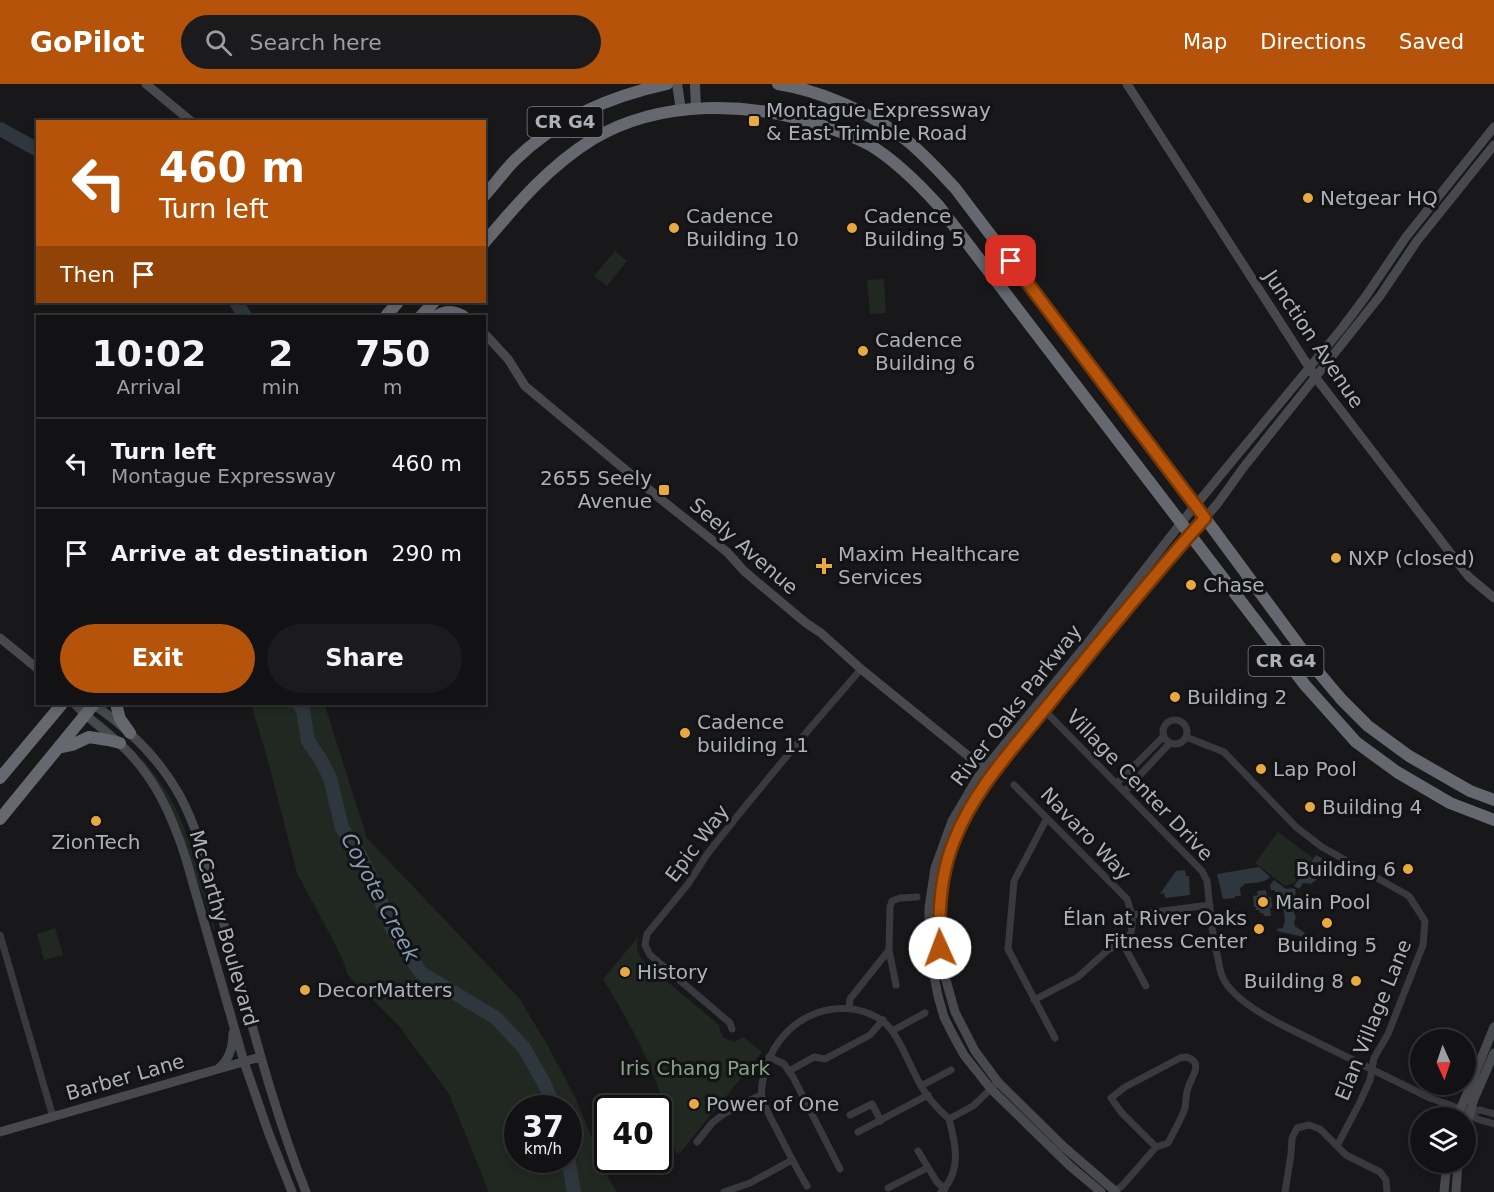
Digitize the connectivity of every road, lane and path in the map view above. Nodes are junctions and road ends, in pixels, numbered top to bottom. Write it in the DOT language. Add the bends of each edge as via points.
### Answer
graph roads {
  1 [pos="146,84"];
  2 [pos="667,84"];
  3 [pos="677,84"];
  4 [pos="694,84"];
  5 [pos="1126,84"];
  6 [pos="784,85"];
  7 [pos="651,86"];
  8 [pos="696,109"];
  9 [pos="681,110"];
  10 [pos="190,120"];
  11 [pos="1494,127"];
  12 [pos="1494,145"];
  13 [pos="1466,162"];
  14 [pos="1474,169"];
  15 [pos="486,194"];
  16 [pos="486,241"];
  17 [pos="1388,264"];
  18 [pos="1397,270"];
  19 [pos="397,303"];
  20 [pos="433,303"];
  21 [pos="385,315"];
  22 [pos="422,315"];
  23 [pos="438,315"];
  24 [pos="461,315"];
  25 [pos="486,335"];
  26 [pos="1309,369"];
  27 [pos="1316,378"];
  28 [pos="1195,506"];
  29 [pos="1205,518"];
  30 [pos="1181,523"];
  31 [pos="1189,535"];
  32 [pos="1494,598"];
  33 [pos="1119,603"];
  34 [pos="0,639"];
  35 [pos="1090,653"];
  36 [pos="36,667"];
  37 [pos="861,669"];
  38 [pos="51,705"];
  39 [pos="61,705"];
  40 [pos="76,705"];
  41 [pos="93,705"];
  42 [pos="95,705"];
  43 [pos="116,705"];
  44 [pos="1041,707"];
  45 [pos="85,715"];
  46 [pos="46,724"];
  47 [pos="130,733"];
  48 [pos="1164,736"];
  49 [pos="1186,737"];
  50 [pos="120,743"];
  51 [pos="1170,743"];
  52 [pos="58,747"];
  53 [pos="988,772"];
  54 [pos="0,778"];
  55 [pos="1117,783"];
  56 [pos="1014,785"];
  57 [pos="1125,791"];
  58 [pos="1494,800"];
  59 [pos="1047,818"];
  60 [pos="0,819"];
  61 [pos="1494,820"];
  62 [pos="917,897"];
  63 [pos="1210,905"];
  64 [pos="1132,915"];
  65 [pos="0,935"];
  66 [pos="1122,942"];
  67 [pos="889,950"];
  68 [pos="896,985"];
  69 [pos="1146,986"];
  70 [pos="1034,1000"];
  71 [pos="849,1008"];
  72 [pos="925,1013"];
  73 [pos="883,1020"];
  74 [pos="232,1021"];
  75 [pos="1494,1026"];
  76 [pos="732,1029"];
  77 [pos="892,1031"];
  78 [pos="1055,1038"];
  79 [pos="1494,1053"];
  80 [pos="260,1057"];
  81 [pos="770,1057"];
  82 [pos="244,1062"];
  83 [pos="1372,1068"];
  84 [pos="219,1069"];
  85 [pos="951,1070"];
  86 [pos="789,1071"];
  87 [pos="921,1086"];
  88 [pos="994,1086"];
  89 [pos="761,1095"];
  90 [pos="928,1095"];
  91 [pos="1449,1107"];
  92 [pos="1464,1107"];
  93 [pos="1465,1107"];
  94 [pos="1476,1111"];
  95 [pos="1494,1114"];
  96 [pos="849,1115"];
  97 [pos="53,1117"];
  98 [pos="949,1119"];
  99 [pos="1476,1119"];
  100 [pos="881,1120"];
  101 [pos="1494,1124"];
  102 [pos="0,1132"];
  103 [pos="858,1132"];
  104 [pos="697,1142"];
  105 [pos="1337,1146"];
  106 [pos="1156,1147"];
  107 [pos="918,1151"];
  108 [pos="792,1160"];
  109 [pos="927,1167"];
  110 [pos="840,1169"];
  111 [pos="1446,1173"];
  112 [pos="1457,1173"];
  113 [pos="807,1186"];
  114 [pos="888,1188"];
  115 [pos="943,1190"];
  116 [pos="292,1192"];
  117 [pos="306,1192"];
  118 [pos="724,1192"];
  119 [pos="1101,1192"];
  120 [pos="1114,1192"];
  121 [pos="1285,1192"];
  122 [pos="1387,1192"];
  123 [pos="1444,1192"];
  124 [pos="1456,1192"];
  1 -- 10 [label="street"];
  2 -- 7 [label="highway, CR G4"];
  3 -- 9 [label="main road"];
  4 -- 8 [label="main road"];
  5 -- 26 [label="street, Junction Avenue"];
  6 -- 28 [label="highway, CR G4" via="841,102 884,125 936,166"];
  7 -- 15 [label="highway, CR G4" via="598,105 553,129 515,161"];
  8 -- 9 [label="highway, CR G4"];
  8 -- 30 [label="highway, CR G4" via="748,110 801,118 868,145 891,160 938,205"];
  9 -- 16 [label="highway, CR G4" via="632,121 592,140 544,177"];
  11 -- 13 [label="street, River Oaks Parkway"];
  12 -- 14 [label="street, River Oaks Parkway"];
  13 -- 14 [label="street"];
  13 -- 17 [label="street, River Oaks Parkway"];
  14 -- 18 [label="street, River Oaks Parkway"];
  17 -- 18 [label="street"];
  17 -- 26 [label="street, River Oaks Parkway"];
  18 -- 27 [label="street, River Oaks Parkway"];
  19 -- 21 [label="highway"];
  20 -- 22 [label="highway"];
  23 -- 24 [label="highway"];
  25 -- 37 [label="street, Seely Avenue" via="525,386 727,552 744,571"];
  26 -- 27 [label="street, Junction Avenue"];
  26 -- 28 [label="street, River Oaks Parkway"];
  27 -- 29 [label="street, River Oaks Parkway"];
  27 -- 32 [label="street, Junction Avenue" via="1469,577"];
  28 -- 29 [label="highway, CR G4"];
  28 -- 30 [label="street, River Oaks Parkway"];
  29 -- 31 [label="street, River Oaks Parkway"];
  29 -- 58 [label="highway, CR G4" via="1320,674 1368,726 1446,778"];
  30 -- 31 [label="highway, CR G4"];
  30 -- 33 [label="street, River Oaks Parkway"];
  31 -- 35 [label="street, River Oaks Parkway"];
  31 -- 61 [label="highway, CR G4" via="1305,685 1356,742 1450,804"];
  33 -- 35 [label="street" via="1116,615"];
  33 -- 44 [label="street, River Oaks Parkway"];
  34 -- 36 [label="street"];
  35 -- 44 [label="street, River Oaks Parkway"];
  37 -- 53 [label="street, Seely Avenue"];
  37 -- 76 [label="street, Epic Way" via="742,809 647,934 645,945 650,955 730,1023"];
  38 -- 46 [label="highway"];
  39 -- 46 [label="highway"];
  40 -- 45 [label="street, McCarthy Boulevard"];
  41 -- 45 [label="highway"];
  42 -- 47 [label="street, McCarthy Boulevard"];
  43 -- 47 [label="highway"];
  44 -- 53 [label="street, River Oaks Parkway"];
  44 -- 55 [label="street, Village Center Drive"];
  45 -- 50 [label="street, McCarthy Boulevard"];
  45 -- 52 [label="highway"];
  46 -- 54 [label="highway"];
  47 -- 80 [label="street, McCarthy Boulevard" via="169,778 193,825"];
  48 -- 49 [label="street" via="1167,723 1177,721 1185,726"];
  48 -- 51 [label="street"];
  48 -- 55 [label="street"];
  49 -- 51 [label="street" via="1180,743"];
  49 -- 83 [label="street, Elan Village Lane" via="1224,752 1296,827 1322,847 1409,896 1425,921 1423,945"];
  50 -- 52 [label="highway" via="88,737"];
  50 -- 74 [label="street, McCarthy Boulevard" via="156,787 177,831"];
  51 -- 57 [label="street"];
  52 -- 60 [label="highway"];
  53 -- 88 [label="street, River Oaks Parkway" via="953,843 942,884 939,924 944,973 955,1012"];
  55 -- 57 [label="street, Village Center Drive"];
  56 -- 59 [label="street, Navaro Way"];
  57 -- 63 [label="street, Village Center Drive" via="1202,871"];
  59 -- 64 [label="street, Navaro Way" via="1126,899"];
  59 -- 70 [label="street" via="1014,880 1008,949"];
  62 -- 67 [label="street" via="892,901"];
  63 -- 64 [label="street"];
  63 -- 83 [label="street, Village Center Drive" via="1222,977 1231,990 1269,1019"];
  64 -- 66 [label="street" via="1131,933"];
  65 -- 97 [label="street"];
  66 -- 69 [label="street"];
  66 -- 70 [label="street" via="1097,958 1078,977"];
  67 -- 68 [label="street"];
  67 -- 71 [label="street" via="849,999"];
  70 -- 78 [label="street"];
  71 -- 73 [label="street"];
  71 -- 81 [label="street" via="825,1010 799,1022 783,1035"];
  72 -- 77 [label="street"];
  73 -- 77 [label="street"];
  73 -- 86 [label="street" via="870,1035 825,1059 814,1057"];
  74 -- 82 [label="street, McCarthy Boulevard"];
  74 -- 84 [label="street" via="230,1054"];
  75 -- 92 [label="street"];
  77 -- 87 [label="street"];
  79 -- 93 [label="street"];
  80 -- 82 [label="street, Barber Lane"];
  80 -- 117 [label="street, McCarthy Boulevard"];
  81 -- 86 [label="street"];
  81 -- 89 [label="street"];
  82 -- 84 [label="street, Barber Lane"];
  82 -- 116 [label="street, McCarthy Boulevard"];
  83 -- 91 [label="street, Village Center Drive"];
  83 -- 105 [label="street, Elan Village Lane" via="1370,1080"];
  84 -- 97 [label="street, Barber Lane"];
  85 -- 87 [label="street"];
  86 -- 110 [label="street"];
  87 -- 90 [label="street"];
  88 -- 98 [label="street" via="973,1106"];
  88 -- 119 [label="street, River Oaks Parkway" via="1070,1166"];
  88 -- 120 [label="street, River Oaks Parkway"];
  89 -- 104 [label="street" via="725,1113"];
  89 -- 108 [label="street"];
  90 -- 98 [label="street"];
  90 -- 100 [label="street"];
  94 -- 95 [label="street"];
  96 -- 100 [label="street" via="872,1104"];
  97 -- 102 [label="street, Barber Lane"];
  98 -- 115 [label="street" via="956,1159"];
  99 -- 101 [label="street"];
  100 -- 103 [label="street"];
  105 -- 121 [label="street" via="1315,1127 1297,1128 1292,1138"];
  105 -- 122 [label="street" via="1346,1155 1380,1172 1386,1179"];
  106 -- 106 [label="street" via="1168,1143 1185,1108 1188,1087 1196,1071 1192,1058 1180,1058 1111,1098"];
  106 -- 120 [label="street"];
  107 -- 109 [label="street"];
  108 -- 113 [label="street"];
  108 -- 118 [label="street"];
  109 -- 114 [label="street"];
  109 -- 115 [label="street"];
  111 -- 123 [label="street"];
  112 -- 124 [label="street"];
}
